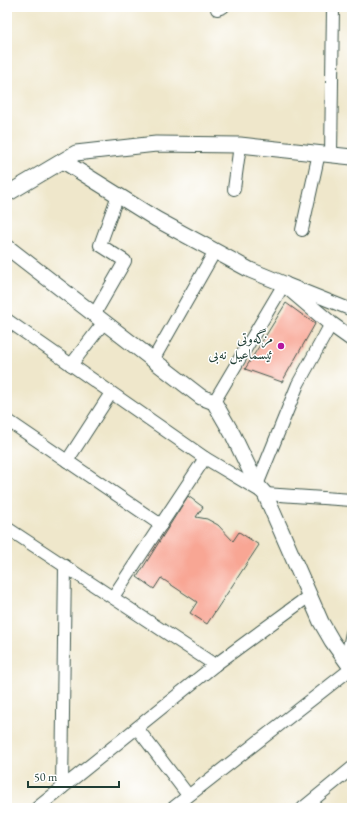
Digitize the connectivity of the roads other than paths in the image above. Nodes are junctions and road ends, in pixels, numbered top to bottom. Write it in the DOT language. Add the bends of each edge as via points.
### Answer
graph roads {
  1 [pos="333,7"];
  2 [pos="240,144"];
  3 [pos="325,154"];
  4 [pos="352,158"];
  5 [pos="63,160"];
  6 [pos="234,189"];
  7 [pos="7,194"];
  8 [pos="118,195"];
  9 [pos="302,230"];
  10 [pos="7,247"];
  11 [pos="215,251"];
  12 [pos="279,281"];
  13 [pos="352,310"];
  14 [pos="99,319"];
  15 [pos="7,320"];
  16 [pos="331,324"];
  17 [pos="352,339"];
  18 [pos="153,360"];
  19 [pos="71,365"];
  20 [pos="111,393"];
  21 [pos="214,402"];
  22 [pos="7,420"];
  23 [pos="205,458"];
  24 [pos="67,461"];
  25 [pos="261,490"];
  26 [pos="352,500"];
  27 [pos="161,525"];
  28 [pos="7,528"];
  29 [pos="65,566"];
  30 [pos="309,596"];
  31 [pos="113,597"];
  32 [pos="352,633"];
  33 [pos="216,665"];
  34 [pos="350,666"];
  35 [pos="137,728"];
  36 [pos="352,768"];
  37 [pos="62,788"];
  38 [pos="188,795"];
  39 [pos="37,808"];
  40 [pos="173,808"];
  41 [pos="303,808"];
  1 -- 3 [label="street"];
  2 -- 3 [label="street"];
  2 -- 5 [label="street" via="156,144 76,153"];
  2 -- 6 [label="street"];
  3 -- 4 [label="street"];
  3 -- 9 [label="street"];
  5 -- 7 [label="street"];
  5 -- 8 [label="street"];
  8 -- 11 [label="street"];
  8 -- 14 [label="street" via="100,245 125,261"];
  10 -- 14 [label="street"];
  11 -- 12 [label="street" via="250,270"];
  11 -- 18 [label="street"];
  12 -- 13 [label="street"];
  12 -- 16 [label="street"];
  12 -- 21 [label="street"];
  14 -- 18 [label="street"];
  14 -- 19 [label="street"];
  15 -- 19 [label="street"];
  16 -- 17 [label="street"];
  16 -- 25 [label="street" via="298,384"];
  18 -- 21 [label="street" via="201,397"];
  19 -- 20 [label="street"];
  20 -- 23 [label="street"];
  20 -- 24 [label="street"];
  21 -- 25 [label="street"];
  22 -- 24 [label="street"];
  23 -- 25 [label="street"];
  23 -- 27 [label="street"];
  24 -- 27 [label="street"];
  25 -- 26 [label="street"];
  25 -- 30 [label="street"];
  27 -- 31 [label="street"];
  28 -- 29 [label="street"];
  29 -- 31 [label="street"];
  29 -- 37 [label="street"];
  30 -- 33 [label="street"];
  30 -- 34 [label="street" via="332,641"];
  31 -- 33 [label="street"];
  32 -- 34 [label="street"];
  33 -- 35 [label="street"];
  34 -- 38 [label="street"];
  35 -- 37 [label="street"];
  35 -- 38 [label="street"];
  36 -- 41 [label="street"];
  37 -- 39 [label="street"];
  38 -- 40 [label="street"];
}
